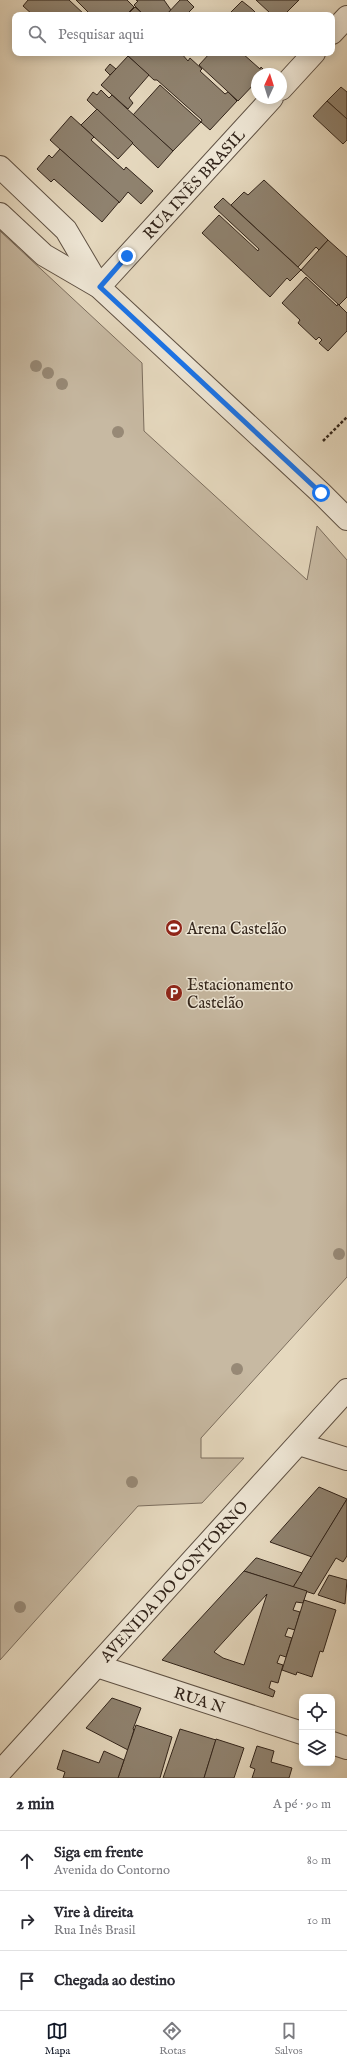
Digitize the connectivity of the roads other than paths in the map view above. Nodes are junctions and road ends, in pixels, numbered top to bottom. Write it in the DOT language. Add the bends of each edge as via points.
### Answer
graph roads {
  1 [pos="347,17"];
  2 [pos="335,30"];
  3 [pos="311,56"];
  4 [pos="287,82"];
  5 [pos="267,104"];
  6 [pos="0,167"];
  7 [pos="0,214"];
  8 [pos="100,287"];
  9 [pos="347,519"];
  10 [pos="347,1390"];
  11 [pos="299,1444"];
  12 [pos="347,1459"];
  13 [pos="97,1666"];
  14 [pos="299,1732"];
  15 [pos="335,1744"];
  16 [pos="347,1748"];
  17 [pos="0,1772"];
  1 -- 2 [label="street"];
  3 -- 4 [label="street"];
  5 -- 8 [label="street, RUA INÊS BRASIL"];
  6 -- 8 [label="street" via="66,230"];
  7 -- 8 [label="street" via="44,255"];
  8 -- 9 [label="street" via="316,487"];
  10 -- 11 [label="street, AVENIDA DO CONTORNO"];
  11 -- 12 [label="street"];
  11 -- 13 [label="street, AVENIDA DO CONTORNO"];
  13 -- 14 [label="street, RUA N"];
  13 -- 17 [label="street, AVENIDA DO CONTORNO"];
  15 -- 16 [label="street"];
}
